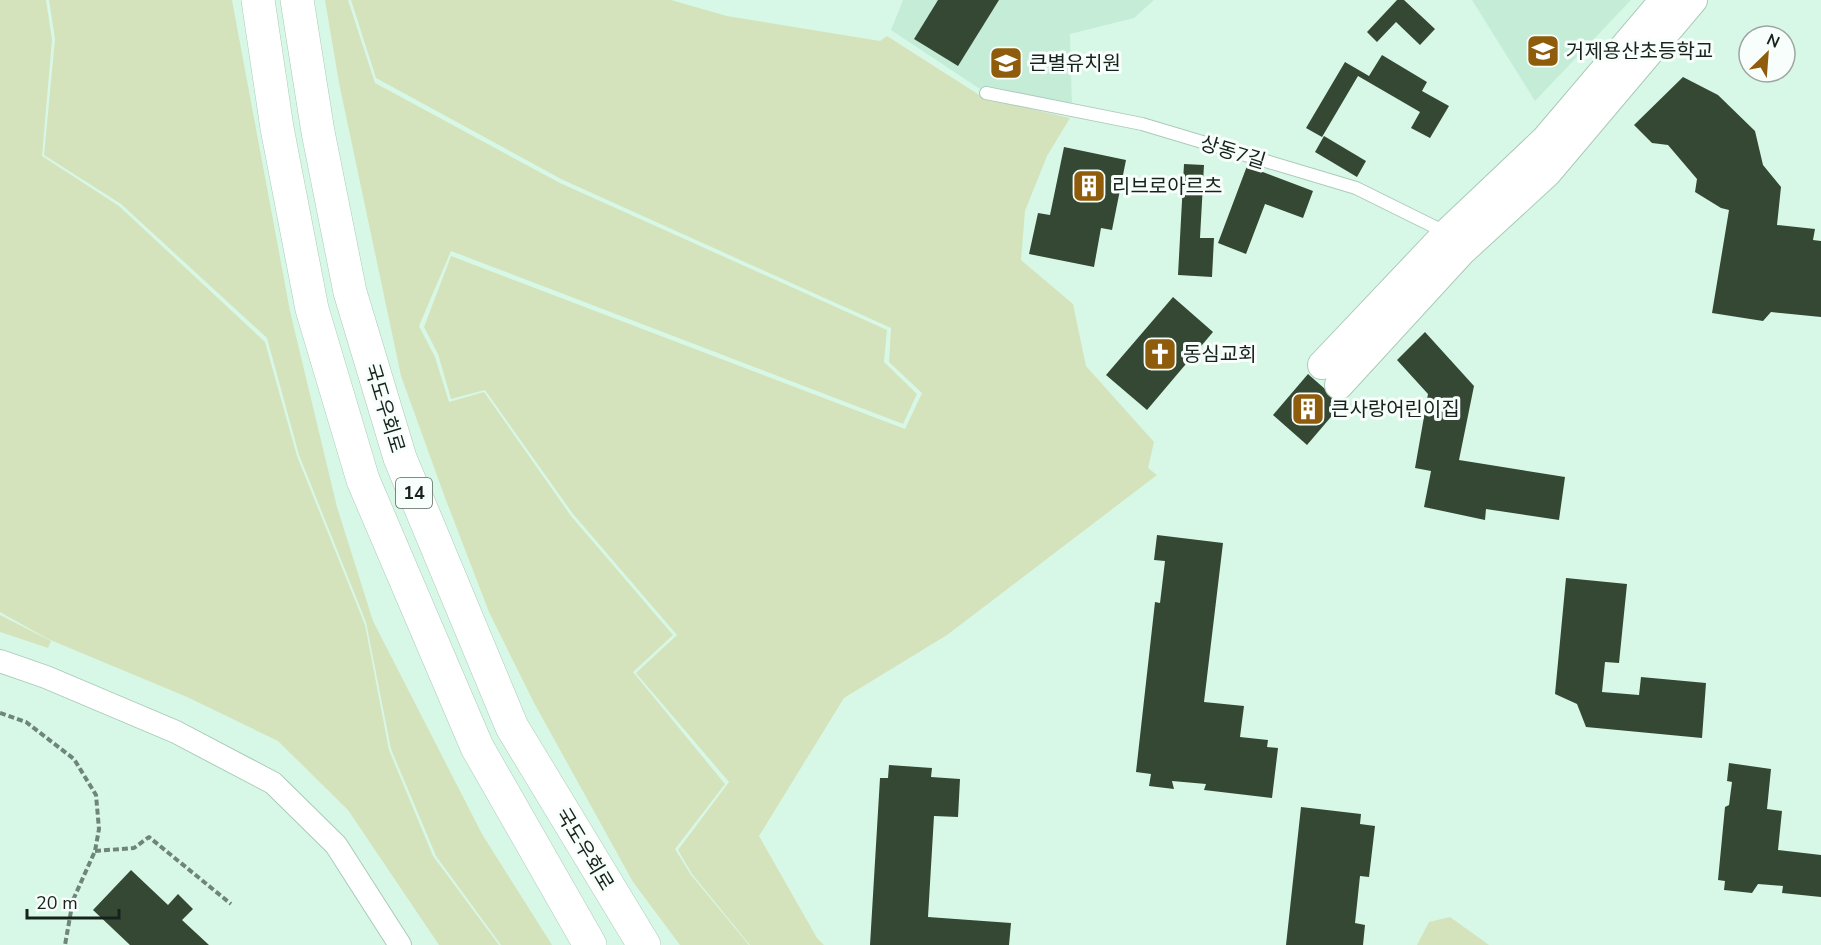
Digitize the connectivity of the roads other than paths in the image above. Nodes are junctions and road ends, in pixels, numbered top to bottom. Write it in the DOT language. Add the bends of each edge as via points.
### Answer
graph roads {
  1 [pos="258,0"];
  2 [pos="297,0"];
  3 [pos="1665,0"];
  4 [pos="1693,0"];
  5 [pos="986,93"];
  6 [pos="1454,242"];
  7 [pos="1330,375"];
  8 [pos="0,661"];
  9 [pos="400,945"];
  10 [pos="590,945"];
  11 [pos="644,945"];
  1 -- 10 [label="highway, 14" via="277,128 312,309 363,480 477,747"];
  2 -- 11 [label="highway, 국도우회로 / 14" via="350,292 400,458 512,727"];
  3 -- 6 [label="street"];
  4 -- 6 [label="street" via="1547,173"];
  5 -- 6 [label="lane, 상동7길" via="1142,124 1356,188"];
  6 -- 7 [label="street"];
  8 -- 9 [label="street" via="176,732 273,783 336,845"];
}
